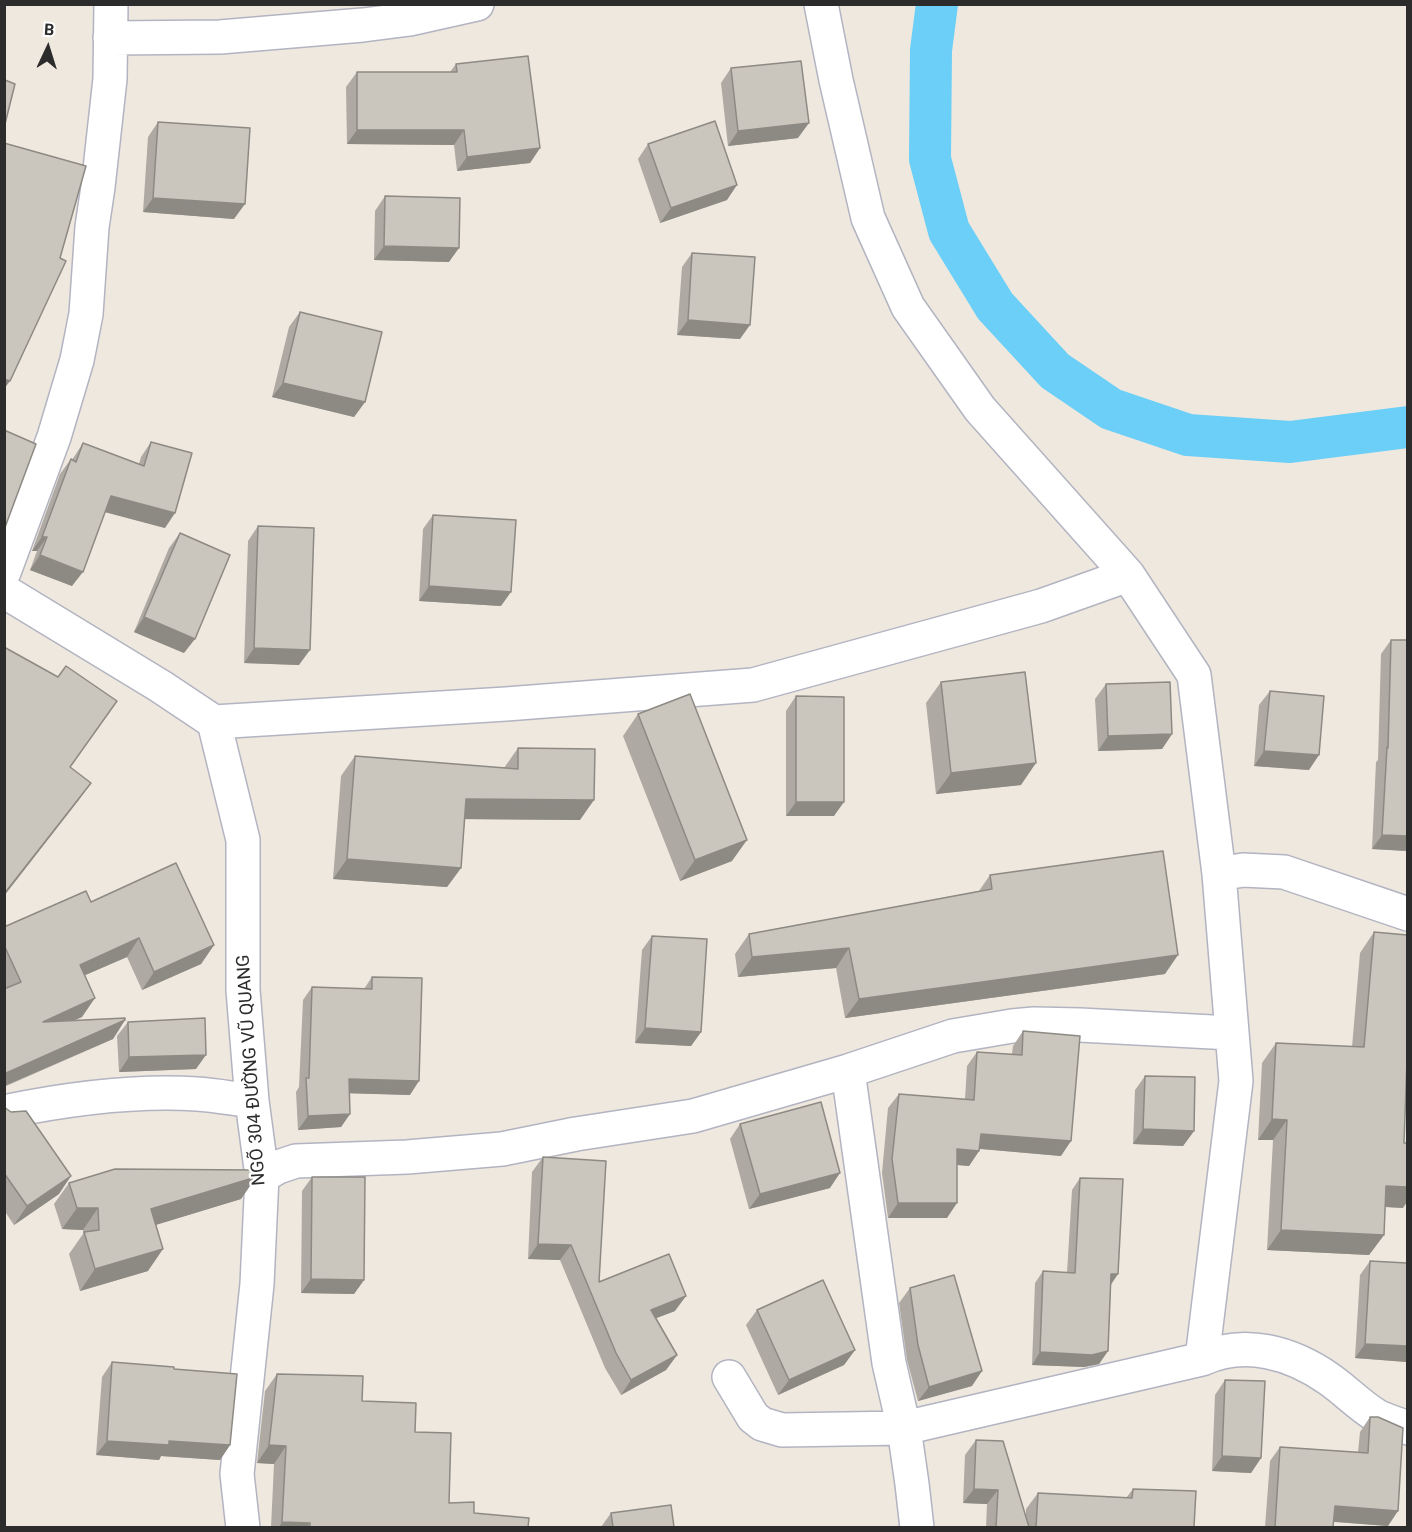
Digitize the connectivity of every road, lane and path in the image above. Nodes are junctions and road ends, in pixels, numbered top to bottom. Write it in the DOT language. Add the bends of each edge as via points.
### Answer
graph roads {
  1 [pos="111,4"];
  2 [pos="477,4"];
  3 [pos="821,4"];
  4 [pos="110,38"];
  5 [pos="4,572"];
  6 [pos="1128,575"];
  7 [pos="4,591"];
  8 [pos="214,722"];
  9 [pos="1219,874"];
  10 [pos="1407,914"];
  11 [pos="1231,1033"];
  12 [pos="848,1071"];
  13 [pos="252,1101"];
  14 [pos="9,1102"];
  15 [pos="262,1176"];
  16 [pos="1202,1359"];
  17 [pos="729,1377"];
  18 [pos="904,1428"];
  19 [pos="1407,1428"];
  20 [pos="243,1527"];
  21 [pos="916,1527"];
  1 -- 4 [label="street"];
  2 -- 4 [label="street" via="363,25 220,37"];
  3 -- 6 [label="street" via="868,218 908,307 980,409"];
  4 -- 5 [label="street" via="110,79 86,314 77,360 54,437"];
  6 -- 8 [label="street" via="1041,606 753,685"];
  6 -- 9 [label="street" via="1194,675"];
  7 -- 8 [label="street"];
  8 -- 13 [label="street, NGÕ 304 ĐƯỜNG VŨ QUANG" via="243,840 243,990"];
  9 -- 10 [label="street" via="1243,870 1284,872"];
  9 -- 11 [label="street"];
  11 -- 12 [label="street" via="1080,1025 1012,1026 953,1036"];
  11 -- 16 [label="street" via="1236,1081"];
  12 -- 15 [label="street" via="693,1116 502,1149 296,1161"];
  12 -- 18 [label="street" via="889,1363"];
  13 -- 14 [label="street" via="198,1094"];
  13 -- 15 [label="street, NGÕ 304 ĐƯỜNG VŨ QUANG"];
  15 -- 20 [label="street, NGÕ 304 ĐƯỜNG VŨ QUANG" via="254,1327 237,1474"];
  16 -- 18 [label="street"];
  16 -- 19 [label="street" via="1230,1350 1275,1352 1291,1357 1328,1378 1377,1415"];
  17 -- 18 [label="street" via="753,1417 782,1430"];
  18 -- 21 [label="street"];
}
